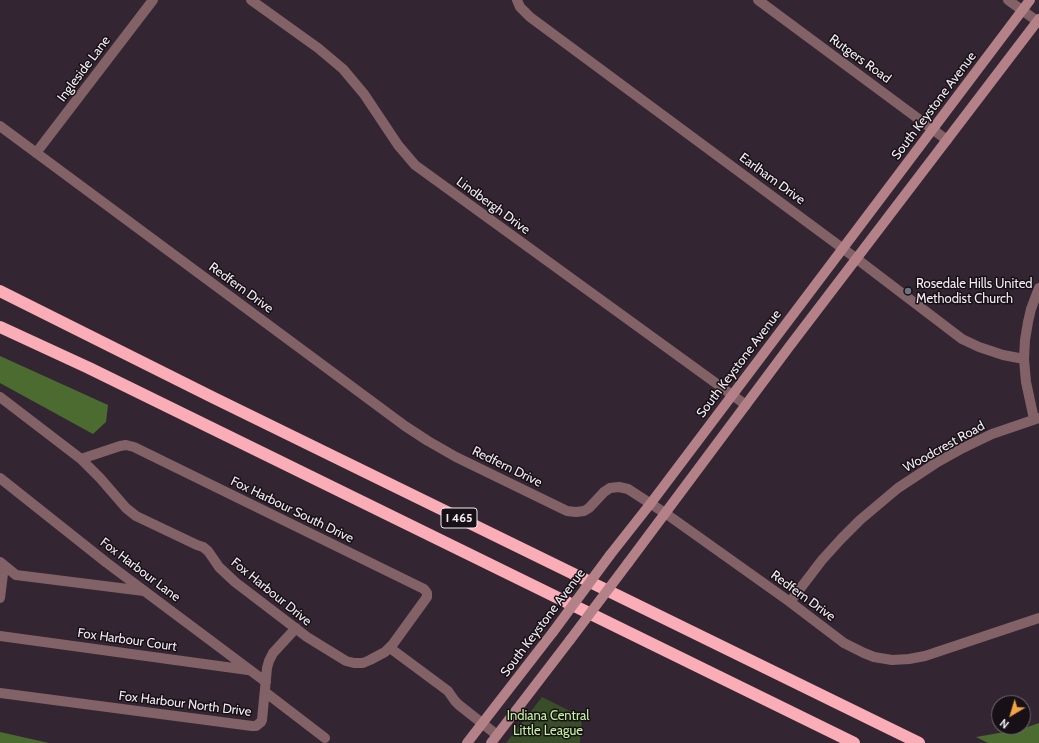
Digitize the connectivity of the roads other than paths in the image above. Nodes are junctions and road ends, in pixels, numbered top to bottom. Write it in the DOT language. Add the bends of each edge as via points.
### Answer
graph roads {
  1 [pos="152,0"];
  2 [pos="251,0"];
  3 [pos="517,0"];
  4 [pos="758,0"];
  5 [pos="1008,0"];
  6 [pos="1030,0"];
  7 [pos="1022,10"];
  8 [pos="1038,20"];
  9 [pos="0,126"];
  10 [pos="933,129"];
  11 [pos="947,140"];
  12 [pos="36,153"];
  13 [pos="843,248"];
  14 [pos="858,259"];
  15 [pos="1039,288"];
  16 [pos="0,291"];
  17 [pos="0,328"];
  18 [pos="1024,359"];
  19 [pos="732,395"];
  20 [pos="0,397"];
  21 [pos="746,405"];
  22 [pos="1037,418"];
  23 [pos="80,459"];
  24 [pos="0,478"];
  25 [pos="651,503"];
  26 [pos="665,513"];
  27 [pos="2,564"];
  28 [pos="146,591"];
  29 [pos="0,598"];
  30 [pos="790,602"];
  31 [pos="1039,618"];
  32 [pos="296,628"];
  33 [pos="0,636"];
  34 [pos="390,648"];
  35 [pos="250,670"];
  36 [pos="265,687"];
  37 [pos="0,693"];
  38 [pos="482,724"];
  39 [pos="324,738"];
  40 [pos="494,739"];
  41 [pos="467,743"];
  42 [pos="854,743"];
  43 [pos="919,743"];
  1 -- 12 [label="street, Ingleside Lane"];
  2 -- 19 [label="street, Lindbergh Drive" via="343,69 415,165"];
  3 -- 13 [label="street, Earlham Drive" via="530,17"];
  4 -- 10 [label="street, Rutgers Road"];
  5 -- 7 [label="street"];
  6 -- 7 [label="main road, South Keystone Avenue"];
  7 -- 8 [label="street"];
  7 -- 10 [label="main road, South Keystone Avenue"];
  8 -- 11 [label="main road"];
  9 -- 12 [label="street, Redfern Drive"];
  10 -- 11 [label="street, Rutgers Road"];
  10 -- 13 [label="main road, South Keystone Avenue"];
  11 -- 14 [label="main road"];
  12 -- 25 [label="street, Redfern Drive" via="405,426 456,457 567,511 576,512 589,508 604,492 619,487 628,489"];
  13 -- 14 [label="street, Earlham Drive"];
  13 -- 19 [label="main road, South Keystone Avenue"];
  14 -- 18 [label="street, Earlham Drive" via="962,339 1003,355"];
  14 -- 21 [label="main road"];
  15 -- 18 [label="street" via="1028,322"];
  16 -- 43 [label="highway, I 465"];
  17 -- 42 [label="highway, I 465" via="89,368"];
  18 -- 22 [label="street" via="1026,382"];
  19 -- 21 [label="street, Lindbergh Drive"];
  19 -- 25 [label="main road, South Keystone Avenue"];
  20 -- 23 [label="street, Fox Harbour Drive"];
  21 -- 26 [label="main road"];
  22 -- 30 [label="street, Woodcrest Road" via="992,434 963,448 898,488 841,539"];
  23 -- 32 [label="street, Fox Harbour Drive" via="136,516 203,547 235,582"];
  23 -- 34 [label="street, Fox Harbour South Drive" via="118,446 134,447 424,589 427,592 426,599"];
  24 -- 28 [label="street, Fox Harbour Lane"];
  25 -- 26 [label="street, Redfern Drive"];
  25 -- 38 [label="main road, South Keystone Avenue, bridge"];
  26 -- 30 [label="street, Redfern Drive"];
  26 -- 40 [label="main road, bridge"];
  27 -- 28 [label="street" via="16,575"];
  27 -- 29 [label="street"];
  28 -- 35 [label="street, Fox Harbour Lane"];
  30 -- 31 [label="street, Redfern Drive" via="844,643 874,657 892,660 925,656"];
  32 -- 34 [label="street, Fox Harbour Drive" via="346,661 354,663 363,663 380,656"];
  32 -- 36 [label="street, Fox Harbour North Drive" via="271,656"];
  33 -- 35 [label="street, Fox Harbour Court"];
  34 -- 38 [label="street" via="448,691 459,705"];
  35 -- 36 [label="street, Fox Harbour Lane"];
  36 -- 37 [label="street, Fox Harbour North Drive" via="262,720 258,725 252,726"];
  36 -- 39 [label="street, Fox Harbour Lane"];
  38 -- 40 [label="street"];
  38 -- 41 [label="main road, South Keystone Avenue"];
}
